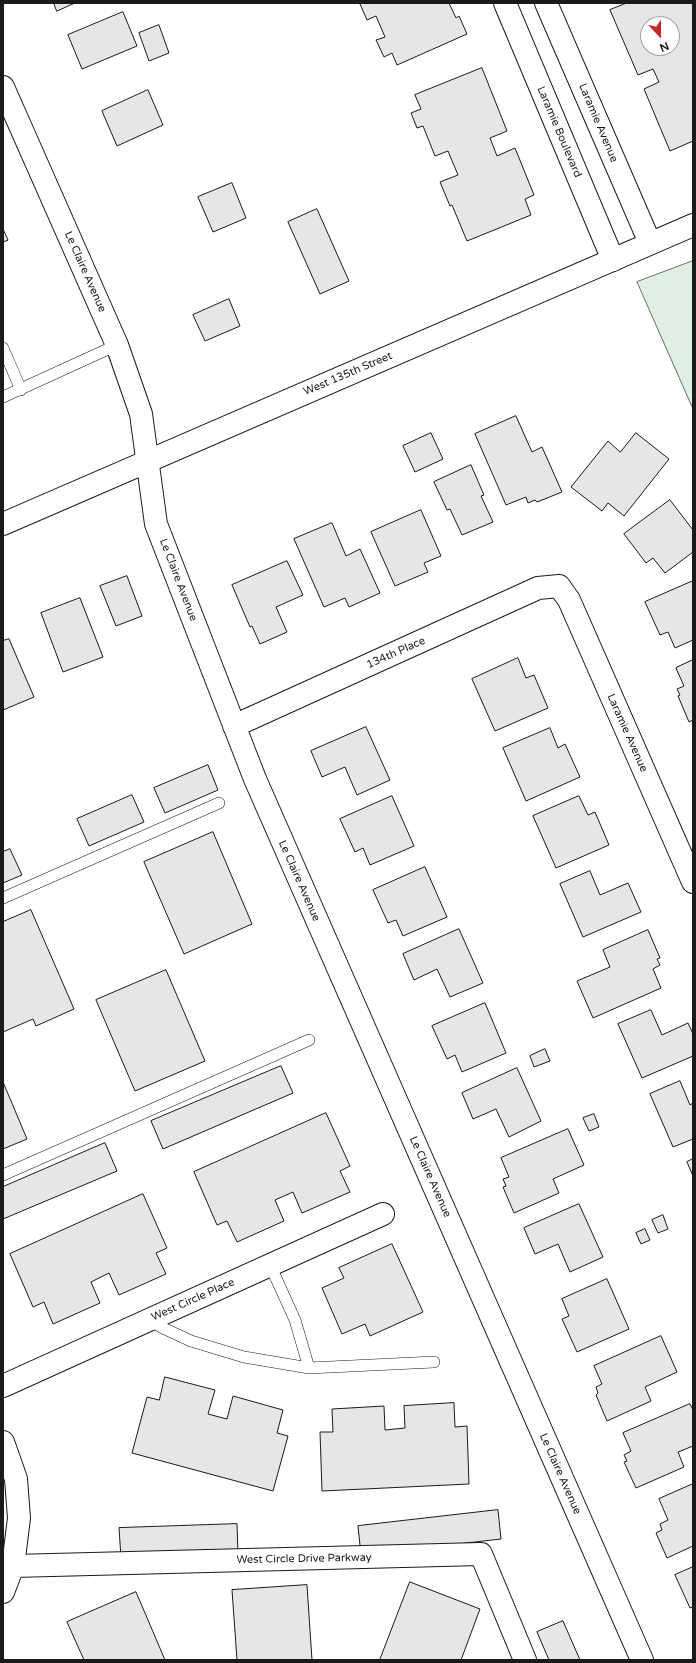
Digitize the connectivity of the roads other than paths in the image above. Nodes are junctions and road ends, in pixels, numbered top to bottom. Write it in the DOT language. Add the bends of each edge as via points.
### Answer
graph roads {
  1 [pos="505,3"];
  2 [pos="546,3"];
  3 [pos="3,87"];
  4 [pos="693,225"];
  5 [pos="650,244"];
  6 [pos="612,260"];
  7 [pos="117,345"];
  8 [pos="3,348"];
  9 [pos="21,390"];
  10 [pos="3,397"];
  11 [pos="148,461"];
  12 [pos="3,524"];
  13 [pos="559,586"];
  14 [pos="234,726"];
  15 [pos="219,804"];
  16 [pos="693,882"];
  17 [pos="3,898"];
  18 [pos="309,1040"];
  19 [pos="3,1175"];
  20 [pos="382,1214"];
  21 [pos="270,1265"];
  22 [pos="148,1320"];
  23 [pos="434,1362"];
  24 [pos="309,1368"];
  25 [pos="3,1386"];
  26 [pos="3,1442"];
  27 [pos="13,1566"];
  28 [pos="3,1592"];
  29 [pos="525,1660"];
  30 [pos="642,1660"];
  1 -- 6 [label="street, Laramie Boulevard"];
  2 -- 5 [label="street, Laramie Avenue"];
  3 -- 7 [label="street, Le Claire Avenue"];
  4 -- 5 [label="street, West 135th Street"];
  5 -- 6 [label="street, West 135th Street"];
  6 -- 11 [label="street, West 135th Street"];
  7 -- 9 [label="lane"];
  7 -- 11 [label="street, Le Claire Avenue" via="141,414"];
  8 -- 9 [label="lane"];
  9 -- 10 [label="lane"];
  11 -- 12 [label="street, West 135th Street"];
  11 -- 14 [label="street, Le Claire Avenue" via="156,524"];
  13 -- 14 [label="street, 134th Place" via="538,588"];
  13 -- 16 [label="street, Laramie Avenue" via="569,600"];
  14 -- 30 [label="street, Le Claire Avenue" via="261,794"];
  15 -- 17 [label="lane"];
  18 -- 19 [label="lane"];
  20 -- 21 [label="street, West Circle Place"];
  21 -- 22 [label="street, West Circle Place"];
  21 -- 24 [label="lane" via="295,1320"];
  22 -- 24 [label="lane" via="191,1341 244,1357"];
  22 -- 25 [label="street, West Circle Place"];
  23 -- 24 [label="lane"];
  26 -- 27 [label="street" via="16,1478 19,1518"];
  27 -- 28 [label="street"];
  27 -- 29 [label="street, West Circle Drive Parkway" via="481,1554"];
}
